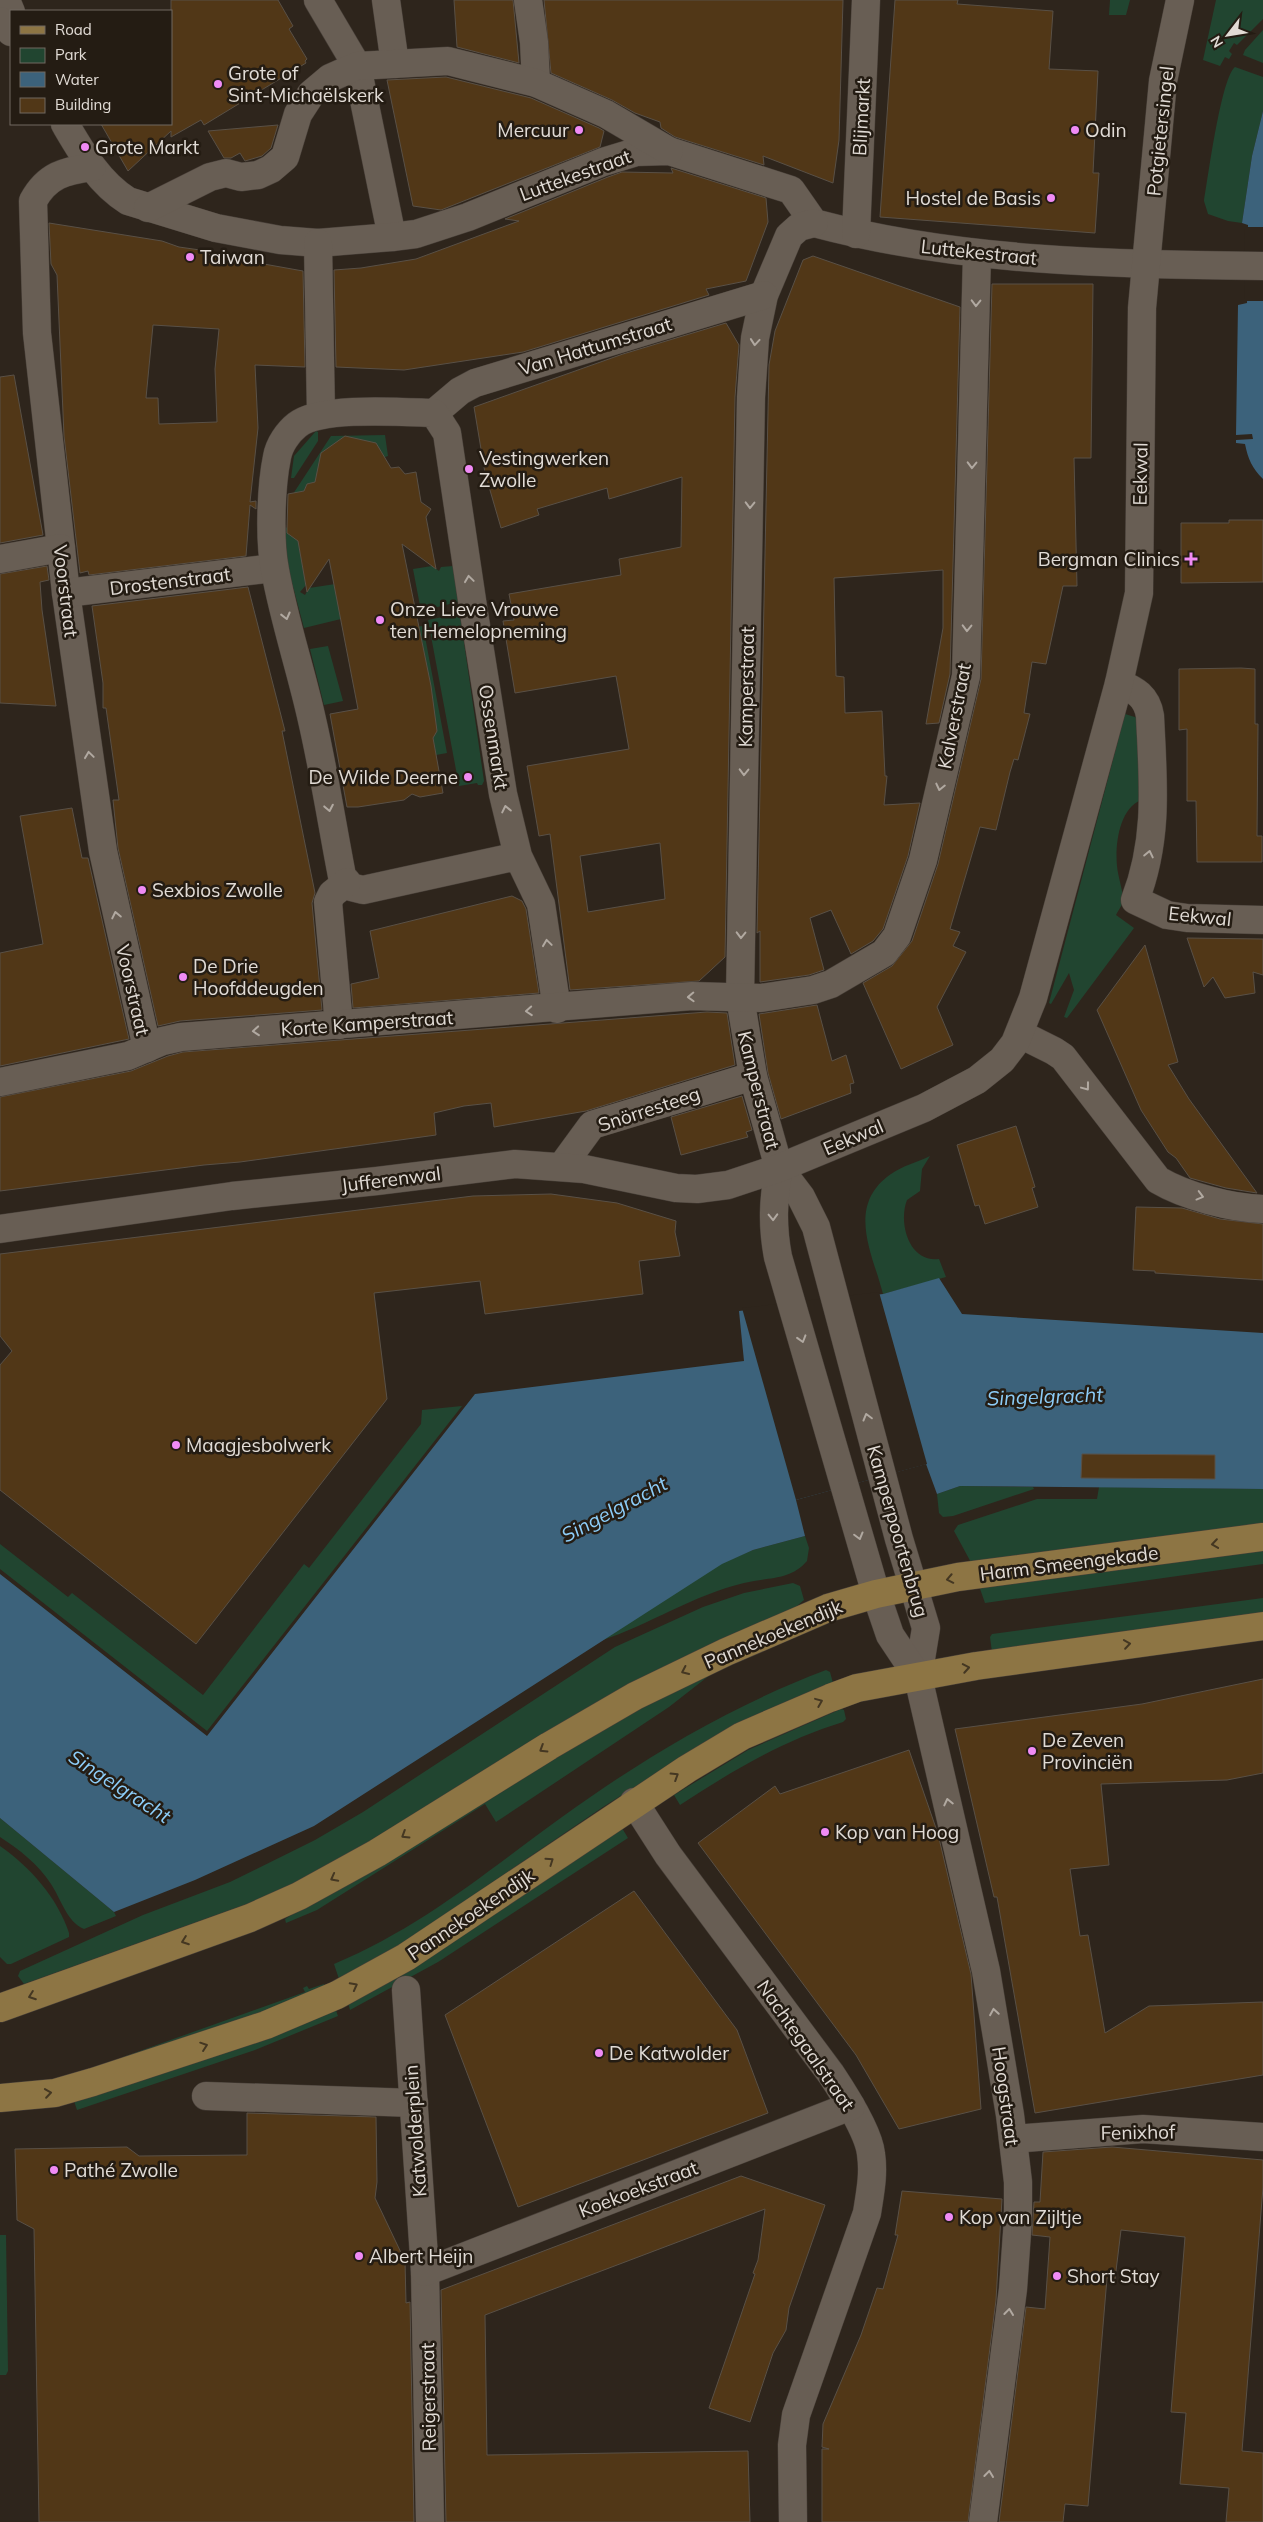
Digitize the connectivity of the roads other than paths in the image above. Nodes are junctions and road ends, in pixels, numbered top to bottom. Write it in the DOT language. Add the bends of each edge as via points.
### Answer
graph roads {
  1 [pos="318,0"];
  2 [pos="386,0"];
  3 [pos="528,0"];
  4 [pos="866,0"];
  5 [pos="1180,0"];
  6 [pos="0,21"];
  7 [pos="10,31"];
  8 [pos="395,64"];
  9 [pos="357,66"];
  10 [pos="536,79"];
  11 [pos="67,125"];
  12 [pos="669,151"];
  13 [pos="92,167"];
  14 [pos="148,208"];
  15 [pos="814,223"];
  16 [pos="856,234"];
  17 [pos="392,237"];
  18 [pos="318,243"];
  19 [pos="977,254"];
  20 [pos="1147,264"];
  21 [pos="1253,266"];
  22 [pos="764,294"];
  23 [pos="434,413"];
  24 [pos="321,415"];
  25 [pos="0,558"];
  26 [pos="274,568"];
  27 [pos="63,571"];
  28 [pos="1119,683"];
  29 [pos="518,856"];
  30 [pos="346,882"];
  31 [pos="1263,920"];
  32 [pos="740,997"];
  33 [pos="557,1008"];
  34 [pos="339,1024"];
  35 [pos="1020,1034"];
  36 [pos="147,1048"];
  37 [pos="753,1076"];
  38 [pos="0,1082"];
  39 [pos="562,1166"];
  40 [pos="779,1168"];
  41 [pos="1263,1209"];
  42 [pos="0,1230"];
  43 [pos="1263,1537"];
  44 [pos="914,1586"];
  45 [pos="876,1594"];
  46 [pos="1263,1626"];
  47 [pos="918,1676"];
  48 [pos="634,1802"];
  49 [pos="406,1990"];
  50 [pos="0,2008"];
  51 [pos="206,2096"];
  52 [pos="0,2098"];
  53 [pos="414,2103"];
  54 [pos="851,2106"];
  55 [pos="1263,2137"];
  56 [pos="1013,2139"];
  57 [pos="425,2272"];
  58 [pos="430,2522"];
  59 [pos="793,2522"];
  60 [pos="983,2522"];
  1 -- 9 [label="street"];
  2 -- 8 [label="street"];
  3 -- 10 [label="street"];
  4 -- 16 [label="street, Blijmarkt"];
  5 -- 20 [label="street, Potgietersingel" via="1163,81"];
  6 -- 7 [label="street"];
  8 -- 9 [label="street"];
  8 -- 10 [label="street" via="448,61"];
  9 -- 14 [label="street" via="330,78 311,94 298,114 285,157 271,169 241,177 226,173 210,176"];
  9 -- 17 [label="street"];
  10 -- 12 [label="street" via="606,114"];
  11 -- 13 [label="street"];
  12 -- 15 [label="street, Luttekestraat" via="791,190"];
  12 -- 17 [label="street, Luttekestraat" via="636,152 615,158 468,217 416,234"];
  13 -- 14 [label="street, Luttekestraat" via="116,194 128,202"];
  13 -- 27 [label="street, Voorstraat" via="63,172 38,191 33,201 36,333"];
  14 -- 18 [label="street, Luttekestraat" via="216,228 280,240"];
  15 -- 16 [label="street, Luttekestraat"];
  15 -- 22 [label="street, Kamperstraat" via="799,227 789,236"];
  16 -- 19 [label="street, Luttekestraat"];
  17 -- 18 [label="street, Luttekestraat"];
  18 -- 24 [label="street"];
  19 -- 20 [label="street, Luttekestraat"];
  19 -- 32 [label="street, Kalverstraat, one-way" via="966,676 923,860 897,936 884,953 831,984 812,990 761,998"];
  20 -- 21 [label="street, Luttekestraat"];
  20 -- 28 [label="street, Eekwal" via="1142,308 1139,594"];
  22 -- 23 [label="street, Van Hattumstraat" via="475,383"];
  22 -- 32 [label="street, Kamperstraat, one-way" via="755,338 751,397"];
  23 -- 24 [label="street"];
  29 -- 23 [label="street, Ossenmarkt, one-way" via="503,794 454,466 447,433"];
  24 -- 26 [label="street" via="307,418 296,426 284,439 277,455 272,517"];
  25 -- 27 [label="street, Drostenstraat"];
  26 -- 27 [label="street, Drostenstraat"];
  26 -- 30 [label="street, one-way" via="312,722 342,876"];
  36 -- 27 [label="street, Voorstraat, one-way" via="104,851"];
  31 -- 28 [label="street, Eekwal, one-way" via="1186,918 1167,915 1135,900 1144,878 1153,828 1150,716 1148,704 1141,695"];
  28 -- 35 [label="street, Eekwal" via="1043,963"];
  29 -- 30 [label="street" via="364,890 351,887"];
  33 -- 29 [label="street, Ossenmarkt, one-way" via="541,904"];
  30 -- 34 [label="street" via="328,902"];
  32 -- 33 [label="street, Korte Kamperstraat, one-way" via="692,996"];
  32 -- 37 [label="street, Kamperstraat"];
  33 -- 34 [label="street, Korte Kamperstraat, one-way"];
  34 -- 36 [label="street, Korte Kamperstraat, one-way" via="181,1037"];
  35 -- 40 [label="street, Eekwal" via="994,1068 956,1092"];
  35 -- 41 [label="street, one-way" via="1054,1050 1063,1058 1158,1180 1196,1196"];
  36 -- 38 [label="street, Korte Kamperstraat" via="128,1056"];
  37 -- 39 [label="street, Snörresteeg" via="592,1125"];
  37 -- 40 [label="street, Kamperstraat"];
  39 -- 40 [label="street, Jufferenwal" via="658,1186 696,1189 728,1185"];
  39 -- 42 [label="street, Jufferenwal" via="493,1166 232,1196"];
  44 -- 40 [label="street, Kamperpoortenbrug, one-way" via="816,1227"];
  40 -- 45 [label="street, Kamperpoortenbrug, one-way" via="773,1204 774,1235"];
  43 -- 44 [label="main road, Harm Smeengekade, one-way" via="958,1577"];
  44 -- 45 [label="main road, Harm Smeengekade"];
  44 -- 47 [label="street, Kamperpoortenbrug" via="926,1628"];
  45 -- 47 [label="street, Kamperpoortenbrug" via="890,1635"];
  45 -- 50 [label="main road, Pannekoekendijk, one-way" via="828,1608 635,1696 377,1853 299,1896 250,1918"];
  47 -- 46 [label="main road, one-way"];
  48 -- 47 [label="main road, Pannekoekendijk, one-way" via="742,1736 787,1715 857,1688"];
  56 -- 47 [label="street, Hoogstraat, one-way" via="986,1971"];
  52 -- 48 [label="main road, Pannekoekendijk, one-way" via="55,2092 102,2080 266,2026 337,1995 406,1957"];
  48 -- 54 [label="street, Nachtegaalstraat" via="658,1840 831,2074"];
  49 -- 53 [label="street, Katwolderplein"];
  51 -- 53 [label="street"];
  53 -- 57 [label="street, Katwolderplein"];
  54 -- 57 [label="street, Koekoekstraat"];
  54 -- 59 [label="street, Nachtegaalstraat" via="871,2152 872,2183 866,2213 796,2415 792,2445"];
  55 -- 56 [label="street, Fenixhof" via="1143,2129"];
  60 -- 56 [label="street, Hoogstraat, one-way" via="1014,2280 1018,2219"];
  57 -- 58 [label="street, Reigerstraat"];
}
